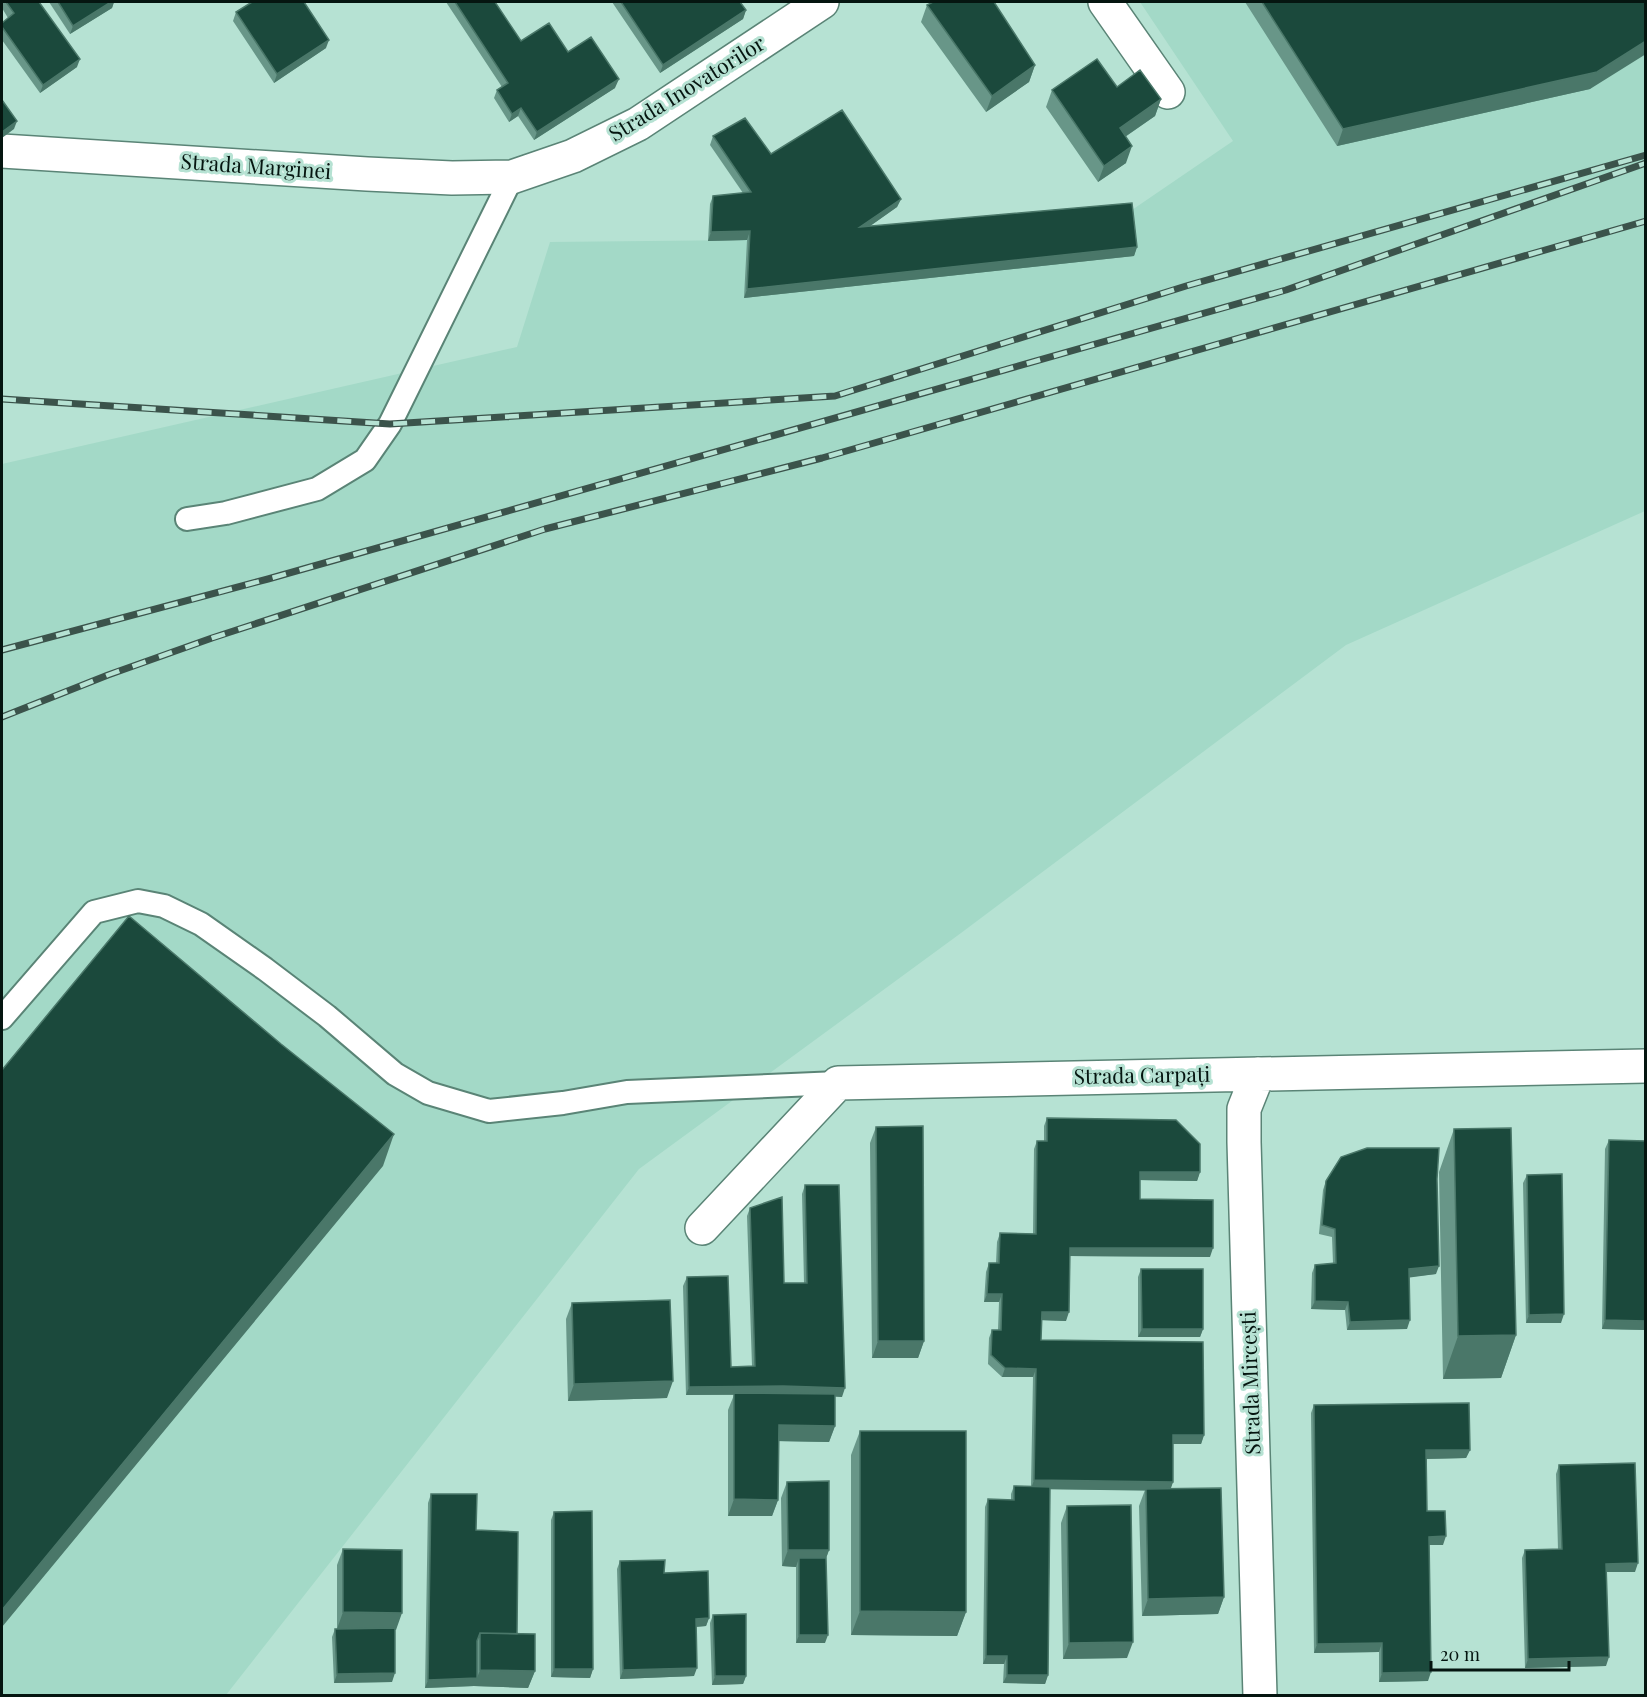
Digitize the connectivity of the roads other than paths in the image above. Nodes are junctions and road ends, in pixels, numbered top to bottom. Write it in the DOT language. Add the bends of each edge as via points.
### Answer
graph roads {
  1 [pos="822,2"];
  2 [pos="1105,2"];
  3 [pos="1168,92"];
  4 [pos="2,151"];
  5 [pos="512,177"];
  6 [pos="187,519"];
  7 [pos="2,1018"];
  8 [pos="1646,1066"];
  9 [pos="1258,1074"];
  10 [pos="838,1083"];
  11 [pos="702,1228"];
  12 [pos="1260,1695"];
  1 -- 5 [label="street, Strada Inovatorilor" via="638,124 573,156"];
  2 -- 3 [label="street"];
  4 -- 5 [label="street, Strada Marginei" via="367,174"];
  5 -- 6 [label="lane" via="390,424 365,460 317,489"];
  7 -- 10 [label="lane" via="94,912 138,901 164,906 201,924 327,1016 394,1074 428,1094 489,1112 627,1092"];
  8 -- 9 [label="street, Strada Carpați"];
  9 -- 10 [label="street, Strada Carpați"];
  9 -- 12 [label="street, Strada Mircești" via="1244,1109 1244,1142"];
  10 -- 11 [label="street"];
}
